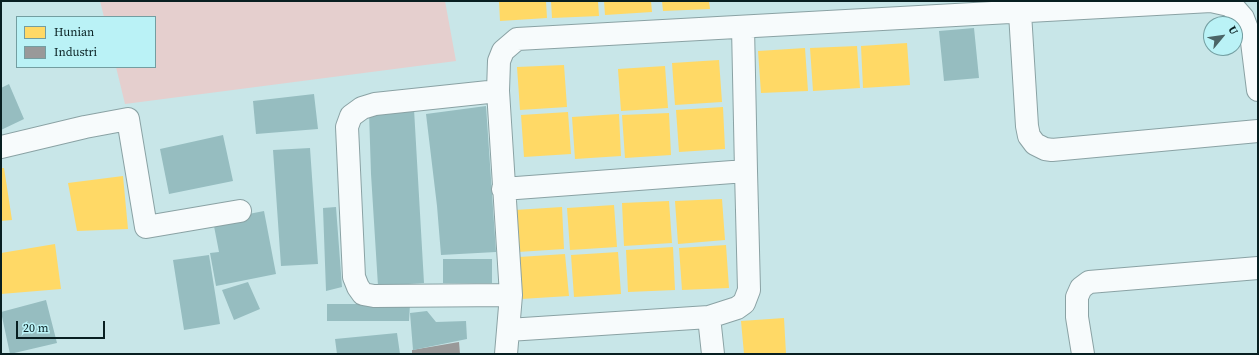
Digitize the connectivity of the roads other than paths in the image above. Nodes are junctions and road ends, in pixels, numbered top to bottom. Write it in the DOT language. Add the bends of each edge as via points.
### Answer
graph roads {
  1 [pos="914,9"];
  2 [pos="1020,13"];
  3 [pos="743,27"];
  4 [pos="1258,90"];
  5 [pos="498,91"];
  6 [pos="1258,131"];
  7 [pos="1,147"];
  8 [pos="746,171"];
  9 [pos="503,188"];
  10 [pos="240,211"];
  11 [pos="1258,268"];
  12 [pos="511,296"];
  13 [pos="709,317"];
  14 [pos="508,330"];
  15 [pos="506,354"];
  16 [pos="712,354"];
  17 [pos="1083,354"];
  1 -- 2 [label="street"];
  1 -- 3 [label="street"];
  2 -- 4 [label="street" via="1211,1 1229,6 1243,18 1252,42"];
  2 -- 6 [label="street" via="1027,126 1029,136 1035,144 1045,149"];
  3 -- 5 [label="street" via="517,39 503,51 499,61"];
  3 -- 8 [label="street"];
  5 -- 9 [label="street"];
  5 -- 12 [label="street" via="375,104 362,108 351,116 346,127 354,269 358,287 364,294 374,296"];
  7 -- 10 [label="street" via="128,119 146,226"];
  8 -- 9 [label="street"];
  8 -- 13 [label="street" via="748,296 744,304 737,308"];
  9 -- 12 [label="street"];
  11 -- 17 [label="street" via="1089,282 1081,288 1077,297"];
  12 -- 14 [label="street"];
  13 -- 14 [label="street"];
  13 -- 16 [label="street"];
  14 -- 15 [label="street"];
}
